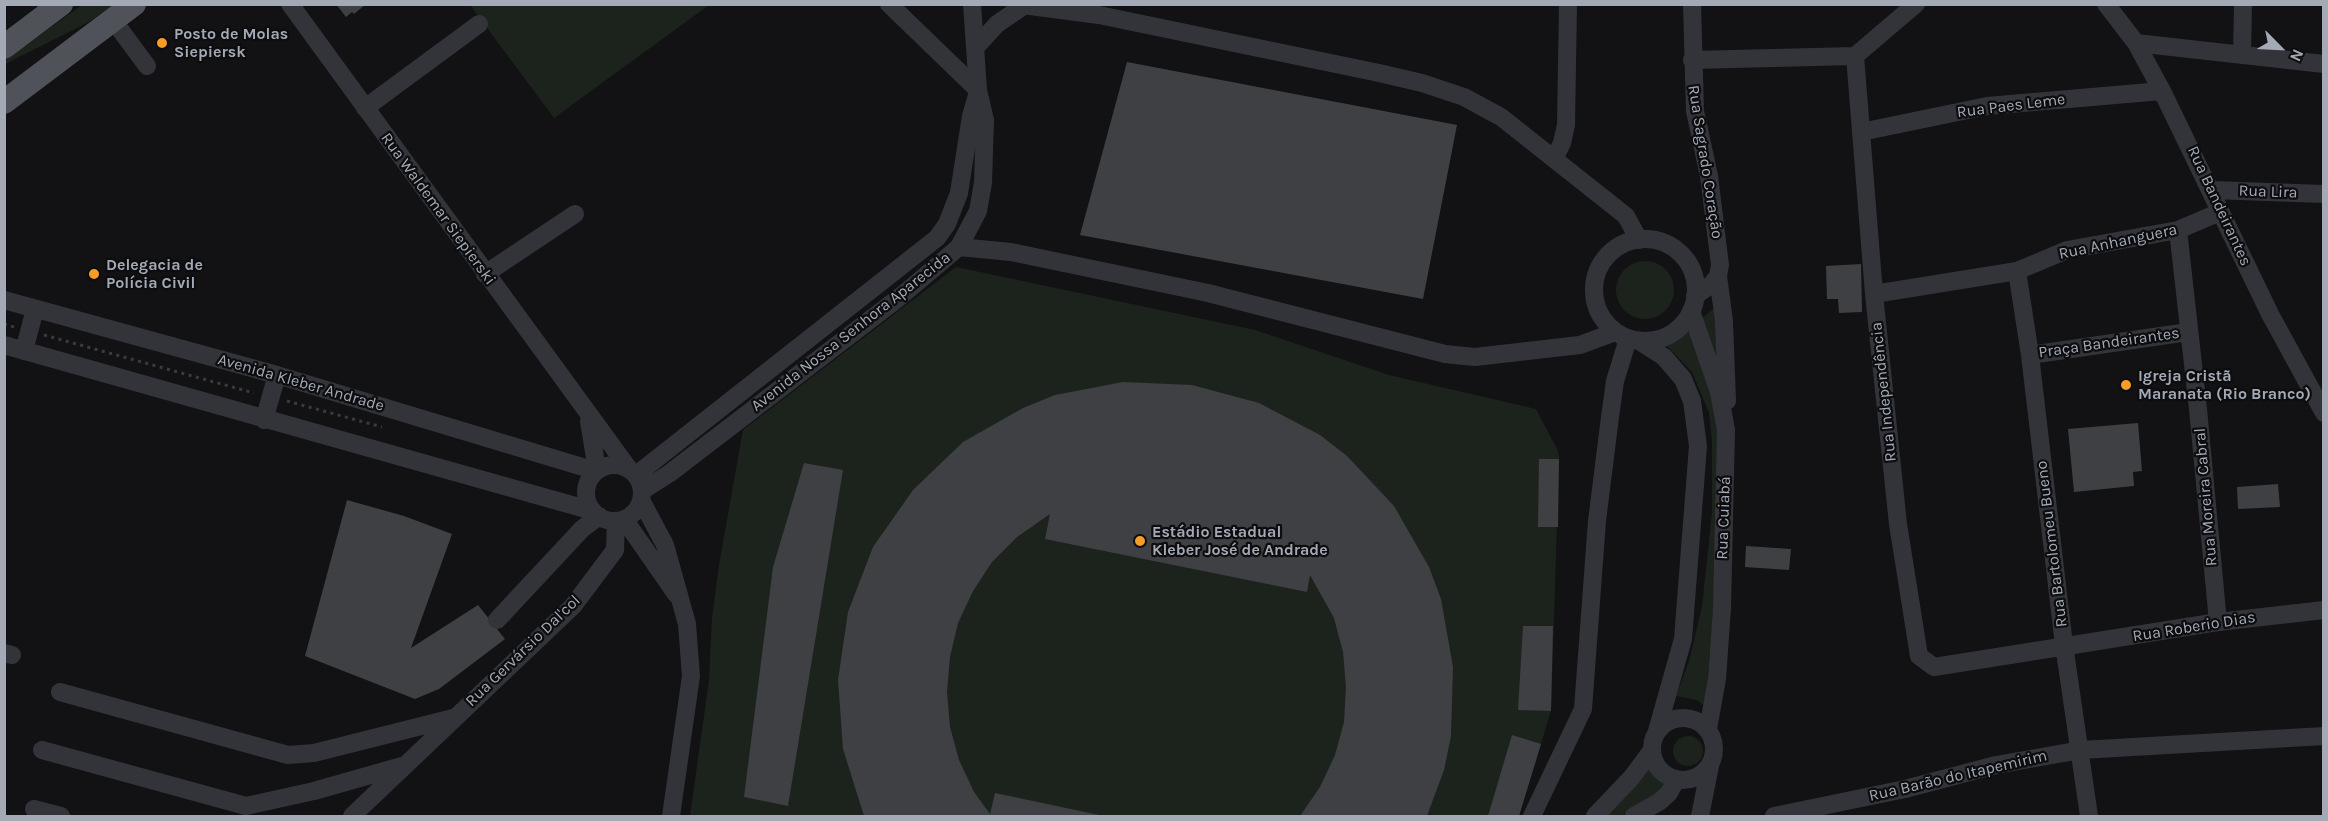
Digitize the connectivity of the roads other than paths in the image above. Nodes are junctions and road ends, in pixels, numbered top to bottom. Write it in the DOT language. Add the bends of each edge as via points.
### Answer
graph roads {
  1 [pos="134,4"];
  2 [pos="290,4"];
  3 [pos="889,4"];
  4 [pos="972,4"];
  5 [pos="1568,4"];
  6 [pos="1692,4"];
  7 [pos="1916,4"];
  8 [pos="2106,4"];
  9 [pos="2244,4"];
  10 [pos="1019,6"];
  11 [pos="57,8"];
  12 [pos="106,12"];
  13 [pos="479,24"];
  14 [pos="2136,43"];
  15 [pos="4,47"];
  16 [pos="976,47"];
  17 [pos="2242,55"];
  18 [pos="1855,56"];
  19 [pos="1692,60"];
  20 [pos="2324,64"];
  21 [pos="147,66"];
  22 [pos="978,90"];
  23 [pos="2162,91"];
  24 [pos="4,102"];
  25 [pos="365,108"];
  26 [pos="1861,132"];
  27 [pos="1554,159"];
  28 [pos="2212,190"];
  29 [pos="2324,194"];
  30 [pos="2220,212"];
  31 [pos="574,214"];
  32 [pos="2178,230"];
  33 [pos="1639,240"];
  34 [pos="959,247"];
  35 [pos="1719,247"];
  36 [pos="2017,271"];
  37 [pos="485,274"];
  38 [pos="1718,276"];
  39 [pos="1874,294"];
  40 [pos="1694,295"];
  41 [pos="4,300"];
  42 [pos="35,309"];
  43 [pos="2188,332"];
  44 [pos="1627,337"];
  45 [pos="4,345"];
  46 [pos="24,351"];
  47 [pos="2030,355"];
  48 [pos="277,375"];
  49 [pos="2324,413"];
  50 [pos="587,414"];
  51 [pos="264,420"];
  52 [pos="1726,430"];
  53 [pos="597,471"];
  54 [pos="637,483"];
  55 [pos="608,517"];
  56 [pos="680,600"];
  57 [pos="2324,610"];
  58 [pos="497,620"];
  59 [pos="2218,622"];
  60 [pos="2064,645"];
  61 [pos="60,692"];
  62 [pos="453,718"];
  63 [pos="1708,729"];
  64 [pos="1657,731"];
  65 [pos="2324,736"];
  66 [pos="42,750"];
  67 [pos="1652,750"];
  68 [pos="2081,750"];
  69 [pos="404,766"];
  70 [pos="1710,766"];
  71 [pos="1678,780"];
  72 [pos="34,809"];
  73 [pos="244,811"];
  74 [pos="61,816"];
  75 [pos="352,816"];
  76 [pos="671,816"];
  77 [pos="1532,816"];
  78 [pos="1595,816"];
  79 [pos="1635,816"];
  80 [pos="1699,816"];
  81 [pos="1774,816"];
  82 [pos="2089,816"];
  1 -- 12 [label="main road"];
  2 -- 25 [label="street, Rua Waldemar Siepierski"];
  3 -- 22 [label="street"];
  4 -- 16 [label="street"];
  5 -- 27 [label="street" via="1566,125"];
  6 -- 19 [label="street, Rua Sagrado Coração"];
  7 -- 18 [label="street"];
  8 -- 14 [label="street, Rua Bandeirantes"];
  9 -- 17 [label="street"];
  10 -- 16 [label="street"];
  10 -- 27 [label="street" via="1099,15 1422,83 1464,97 1501,117"];
  11 -- 15 [label="main road"];
  12 -- 21 [label="street"];
  12 -- 24 [label="main road" via="75,47"];
  13 -- 25 [label="street"];
  14 -- 17 [label="street"];
  14 -- 23 [label="street, Rua Bandeirantes"];
  16 -- 22 [label="street"];
  17 -- 20 [label="street"];
  18 -- 19 [label="street"];
  18 -- 26 [label="street, Rua Independência"];
  19 -- 35 [label="street, Rua Sagrado Coração" via="1695,111"];
  22 -- 34 [label="street, Avenida Nossa Senhora Aparecida" via="985,120 984,183 978,211"];
  22 -- 54 [label="street, Avenida Nossa Senhora Aparecida" via="959,193 937,238"];
  23 -- 26 [label="street, Rua Paes Leme" via="1987,106"];
  23 -- 28 [label="street, Rua Bandeirantes"];
  25 -- 37 [label="street, Rua Waldemar Siepierski"];
  26 -- 39 [label="street, Rua Independência"];
  27 -- 33 [label="street" via="1626,216"];
  28 -- 29 [label="street, Rua Lira"];
  28 -- 30 [label="street, Rua Bandeirantes"];
  30 -- 32 [label="street, Rua Anhanguera"];
  30 -- 49 [label="street, Rua Bandeirantes"];
  31 -- 37 [label="street"];
  32 -- 36 [label="street, Rua Anhanguera" via="2067,250"];
  32 -- 43 [label="street, Rua Moreira Cabral"];
  33 -- 40 [label="street" via="1660,242 1680,253"];
  33 -- 44 [label="street" via="1611,252 1595,278 1596,308 1604,321"];
  34 -- 44 [label="street" via="1011,252 1208,293 1444,354 1475,357"];
  34 -- 54 [label="street, Avenida Nossa Senhora Aparecida" via="670,473"];
  35 -- 38 [label="street, Rua Sagrado Coração"];
  35 -- 40 [label="street, Rua Sagrado Coração"];
  36 -- 39 [label="street, Rua Anhanguera"];
  36 -- 47 [label="street, Rua Bartolomeu Bueno"];
  37 -- 50 [label="street, Rua Waldemar Siepierski"];
  38 -- 40 [label="street"];
  38 -- 52 [label="street, Rua Sagrado Coração" via="1724,321"];
  39 -- 60 [label="street, Rua Independência" via="1898,524 1919,656 1934,667"];
  40 -- 44 [label="street" via="1683,324 1670,334 1655,340"];
  40 -- 52 [label="street, Rua Cuiabá"];
  41 -- 42 [label="street, Avenida Kleber Andrade"];
  42 -- 46 [label="street"];
  42 -- 48 [label="street, Avenida Kleber Andrade"];
  43 -- 47 [label="street, Praça Bandeirantes"];
  43 -- 59 [label="street, Rua Moreira Cabral"];
  44 -- 64 [label="street, Rua Cuiabá" via="1664,357 1683,379 1692,401 1698,446 1683,639"];
  44 -- 77 [label="street" via="1610,417 1583,709"];
  45 -- 46 [label="street"];
  46 -- 51 [label="street"];
  47 -- 60 [label="street, Rua Bartolomeu Bueno"];
  48 -- 51 [label="street"];
  48 -- 53 [label="street, Avenida Kleber Andrade"];
  50 -- 53 [label="street, Rua Waldemar Siepierski"];
  50 -- 54 [label="street, Rua Waldemar Siepierski"];
  51 -- 55 [label="street"];
  52 -- 63 [label="street, Rua Cuiabá" via="1722,608 1717,678"];
  53 -- 54 [label="street" via="613,464"];
  53 -- 55 [label="street" via="590,478 586,495"];
  54 -- 55 [label="street" via="638,508"];
  54 -- 56 [label="street, Rua Waldemar Siepierski" via="665,545"];
  55 -- 56 [label="street" via="648,557"];
  55 -- 58 [label="street" via="582,529"];
  55 -- 62 [label="street, Rua Gervársio Dal'col" via="615,550 573,606"];
  56 -- 76 [label="street, Rua Waldemar Siepierski" via="687,624 691,676"];
  57 -- 59 [label="street, Rua Roberio Dias"];
  59 -- 60 [label="street, Rua Roberio Dias"];
  60 -- 68 [label="street, Rua Bartolomeu Bueno"];
  61 -- 62 [label="street" via="288,755 314,753"];
  62 -- 69 [label="street, Rua Gervársio Dal'col"];
  63 -- 64 [label="street" via="1701,722 1682,717"];
  63 -- 70 [label="street" via="1715,747"];
  64 -- 67 [label="street"];
  65 -- 68 [label="street, Rua Barão do Itapemirim"];
  66 -- 73 [label="street"];
  67 -- 71 [label="street" via="1659,769"];
  67 -- 78 [label="street"];
  68 -- 81 [label="street, Rua Barão do Itapemirim" via="1996,765 1905,789"];
  68 -- 82 [label="street, Rua Bartolomeu Bueno"];
  69 -- 73 [label="street, Rua Gervársio Dal'col"];
  69 -- 75 [label="street, Rua Gervársio Dal'col"];
  70 -- 71 [label="street" via="1700,776"];
  70 -- 80 [label="street"];
  71 -- 79 [label="street" via="1659,802"];
  71 -- 80 [label="street"];
  72 -- 74 [label="street"];
}
